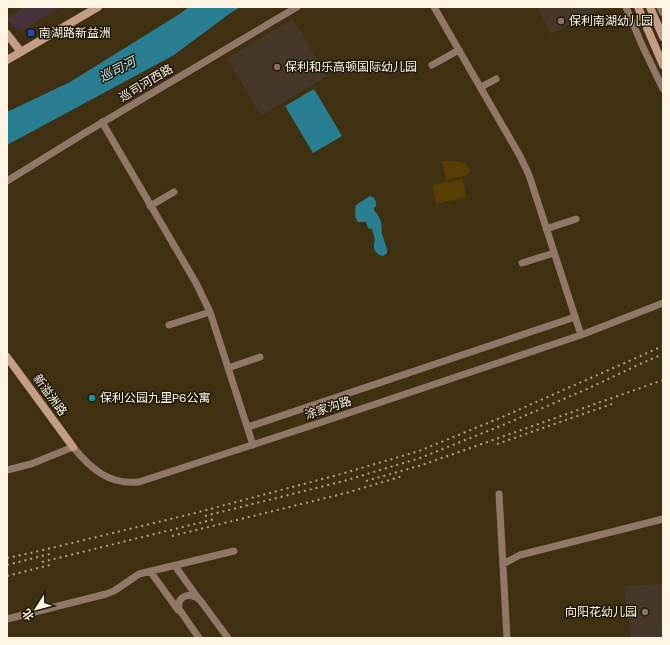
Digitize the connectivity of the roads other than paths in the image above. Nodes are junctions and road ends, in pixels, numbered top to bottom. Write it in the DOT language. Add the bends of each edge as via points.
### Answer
graph roads {
  1 [pos="98,7"];
  2 [pos="298,7"];
  3 [pos="434,7"];
  4 [pos="626,7"];
  5 [pos="638,7"];
  6 [pos="650,7"];
  7 [pos="660,7"];
  8 [pos="663,13"];
  9 [pos="7,34"];
  10 [pos="663,37"];
  11 [pos="7,49"];
  12 [pos="459,50"];
  13 [pos="21,52"];
  14 [pos="10,59"];
  15 [pos="663,65"];
  16 [pos="432,66"];
  17 [pos="496,79"];
  18 [pos="481,87"];
  19 [pos="663,89"];
  20 [pos="102,122"];
  21 [pos="7,181"];
  22 [pos="174,192"];
  23 [pos="150,206"];
  24 [pos="576,219"];
  25 [pos="546,229"];
  26 [pos="554,253"];
  27 [pos="522,263"];
  28 [pos="663,303"];
  29 [pos="210,312"];
  30 [pos="575,317"];
  31 [pos="168,325"];
  32 [pos="581,335"];
  33 [pos="7,357"];
  34 [pos="260,357"];
  35 [pos="228,368"];
  36 [pos="248,427"];
  37 [pos="253,445"];
  38 [pos="73,447"];
  39 [pos="7,470"];
  40 [pos="499,494"];
  41 [pos="663,519"];
  42 [pos="234,551"];
  43 [pos="503,564"];
  44 [pos="175,566"];
  45 [pos="150,571"];
  46 [pos="200,600"];
  47 [pos="180,613"];
  48 [pos="7,619"];
  49 [pos="199,638"];
  50 [pos="228,638"];
  51 [pos="507,638"];
  1 -- 13 [label="main road"];
  2 -- 20 [label="street, 巡司河西路"];
  3 -- 12 [label="street"];
  4 -- 19 [label="street"];
  5 -- 15 [label="main road"];
  6 -- 10 [label="main road"];
  7 -- 8 [label="street"];
  9 -- 13 [label="main road"];
  11 -- 14 [label="main road"];
  12 -- 16 [label="street"];
  12 -- 18 [label="street"];
  13 -- 14 [label="main road"];
  17 -- 18 [label="street"];
  18 -- 25 [label="street" via="520,156"];
  20 -- 21 [label="street, 巡司河西路"];
  20 -- 23 [label="street"];
  22 -- 23 [label="street"];
  23 -- 29 [label="street" via="196,283"];
  24 -- 25 [label="street"];
  25 -- 26 [label="street"];
  26 -- 27 [label="street"];
  26 -- 30 [label="street"];
  28 -- 32 [label="street, 涂家沟路"];
  29 -- 31 [label="street"];
  29 -- 35 [label="street"];
  30 -- 32 [label="street"];
  30 -- 36 [label="street"];
  32 -- 37 [label="street, 涂家沟路"];
  33 -- 38 [label="main road, 新溢洲路"];
  34 -- 35 [label="street"];
  35 -- 36 [label="street"];
  36 -- 37 [label="street"];
  37 -- 38 [label="street, 涂家沟路" via="139,482 128,483 102,475"];
  38 -- 39 [label="street" via="31,464"];
  40 -- 43 [label="street"];
  41 -- 43 [label="street" via="520,555"];
  42 -- 44 [label="street"];
  43 -- 51 [label="street"];
  44 -- 45 [label="street"];
  44 -- 46 [label="street"];
  45 -- 47 [label="street"];
  45 -- 48 [label="street" via="139,574 106,594"];
  46 -- 47 [label="street" via="195,596 185,596 178,604"];
  46 -- 50 [label="street"];
  47 -- 49 [label="street"];
}
